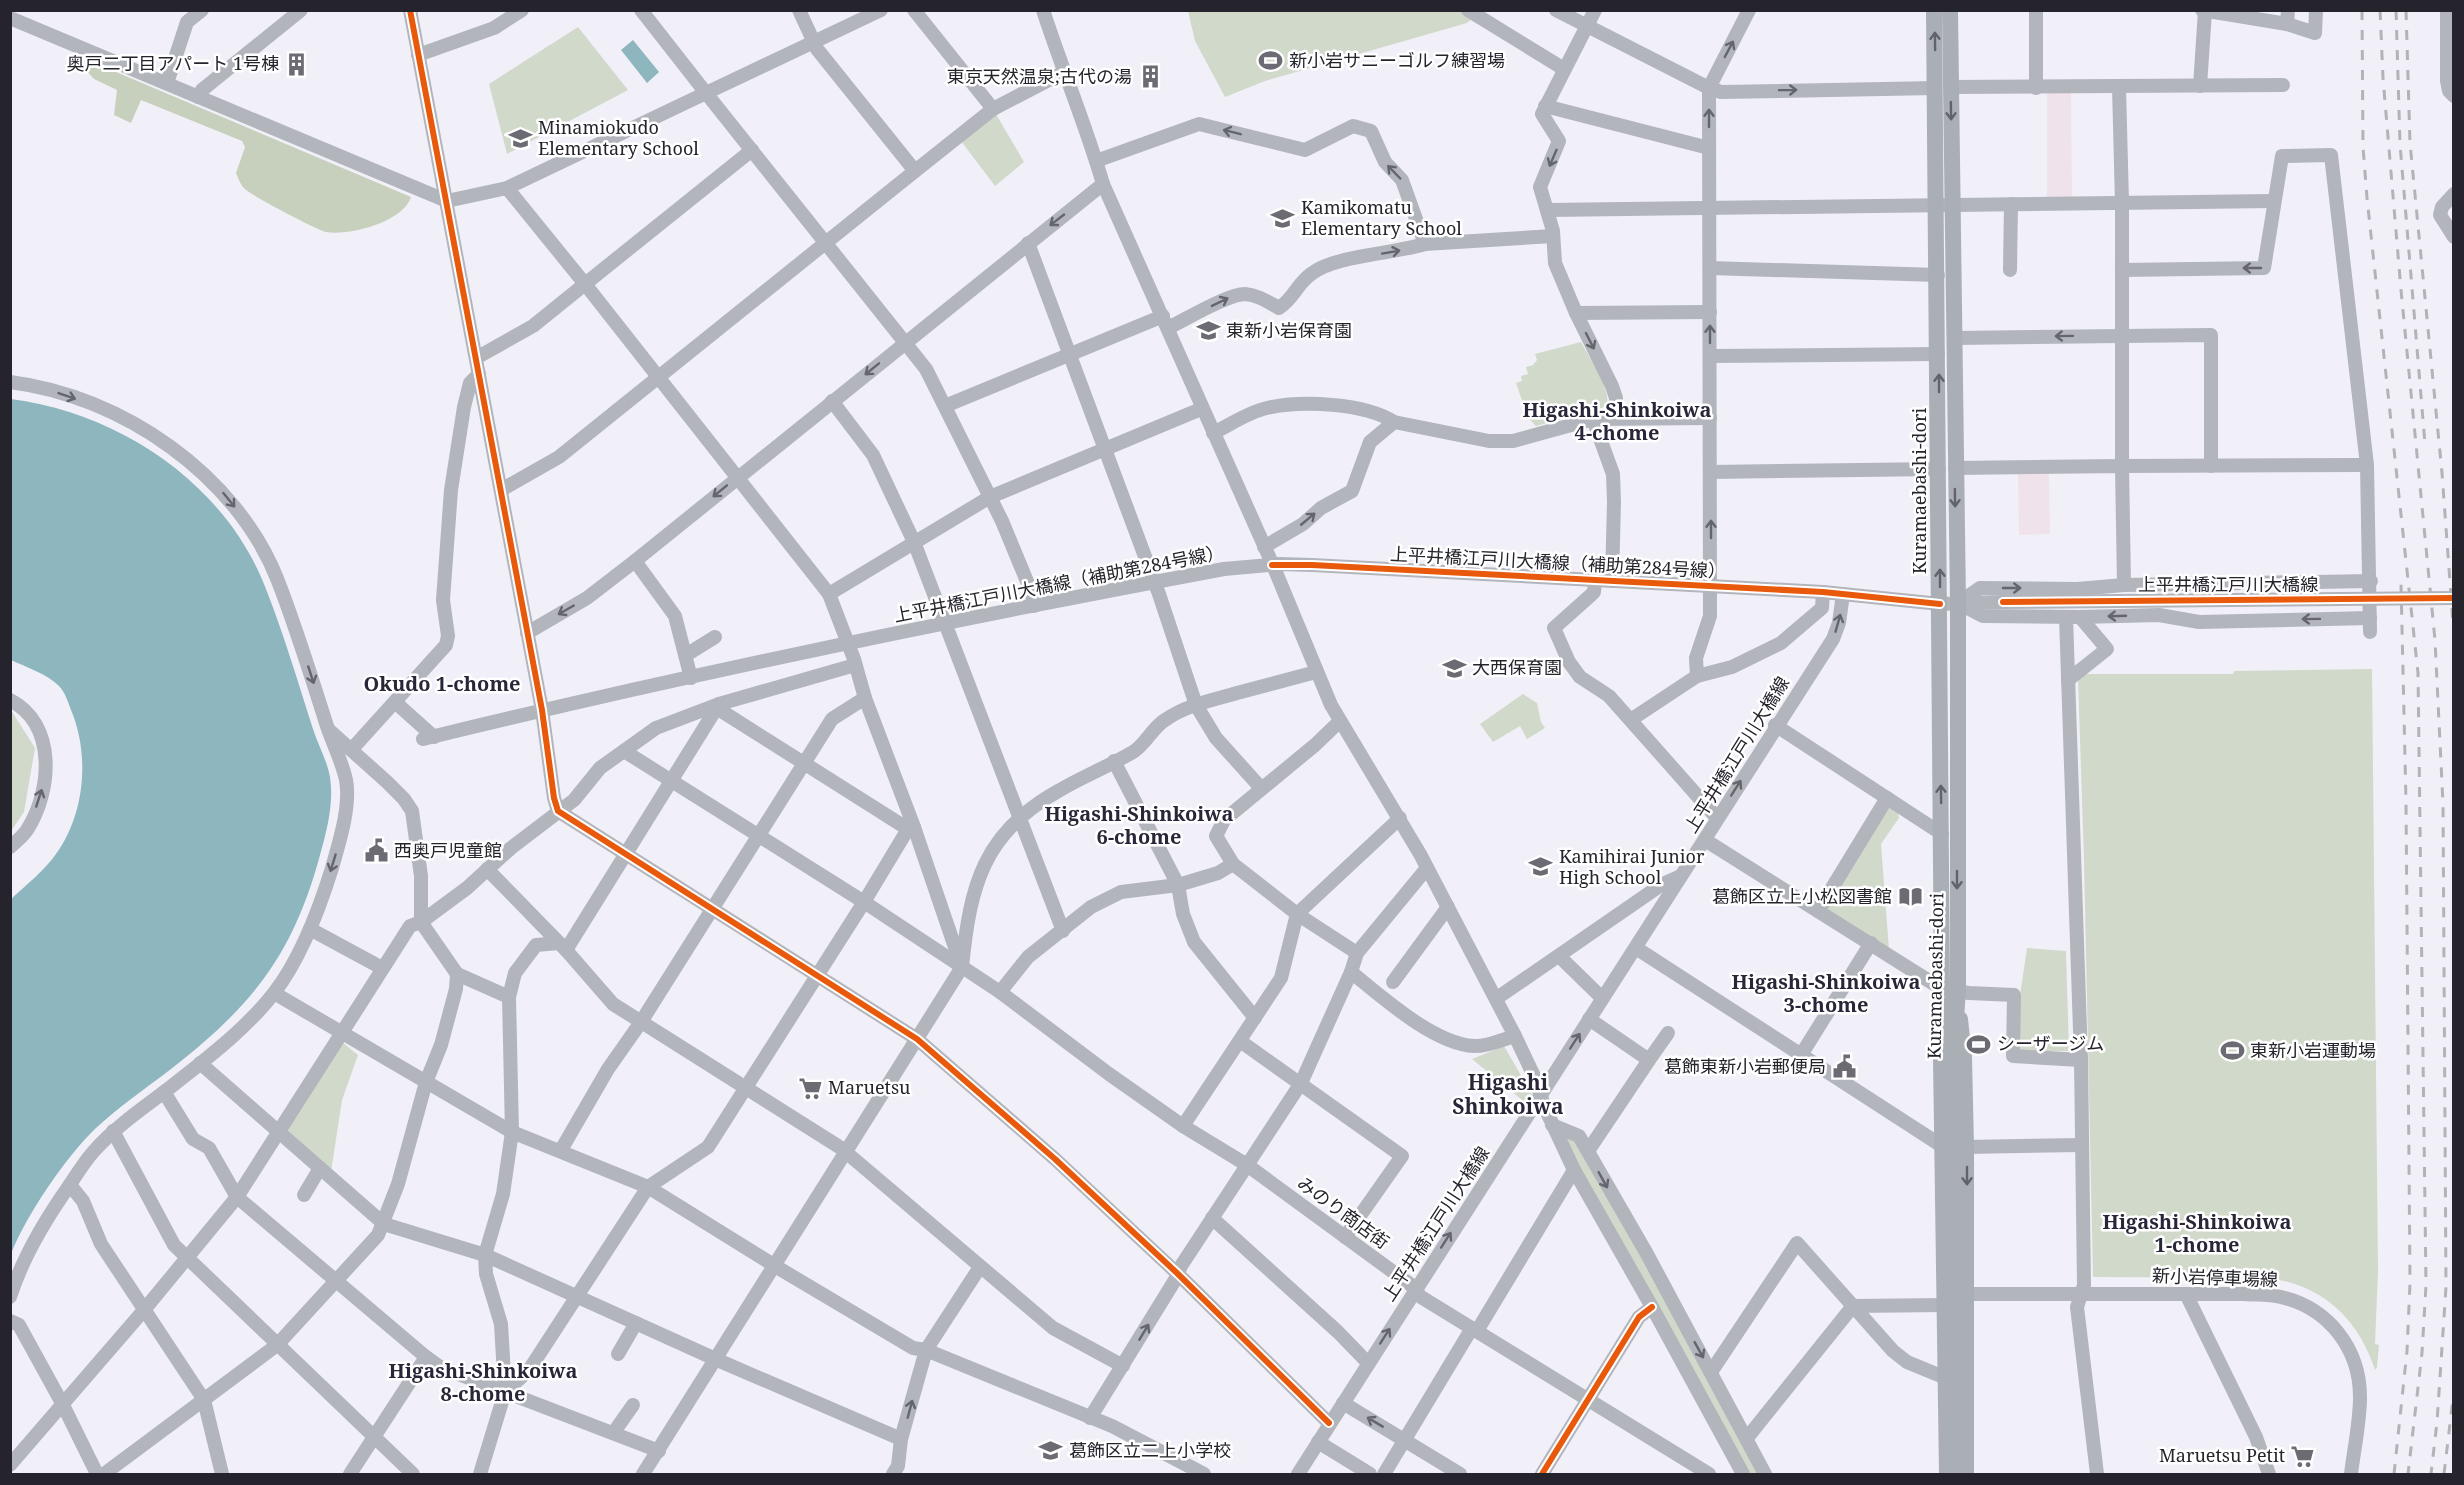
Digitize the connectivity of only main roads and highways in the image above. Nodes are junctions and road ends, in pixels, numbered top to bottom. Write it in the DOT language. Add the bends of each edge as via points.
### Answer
graph roads {
  1 [pos="1934,10"];
  2 [pos="1950,10"];
  3 [pos="1943,88"];
  4 [pos="1945,205"];
  5 [pos="1947,469"];
  6 [pos="1950,990"];
  7 [pos="1944,1261"];
  8 [pos="1967,1264"];
  9 [pos="1947,1474"];
  10 [pos="1957,1474"];
  11 [pos="1966,1474"];
  3 -- 1 [label="main road, Kuramaebashi-dori, one-way"];
  2 -- 3 [label="main road, Kuramaebashi-dori"];
  3 -- 4 [label="main road, Kuramaebashi-dori"];
  4 -- 5 [label="main road, Kuramaebashi-dori" via="1954,338"];
  5 -- 4 [label="main road, Kuramaebashi-dori, one-way" via="1938,354 1938,275"];
  6 -- 5 [label="main road, Kuramaebashi-dori, one-way" via="1939,680"];
  5 -- 6 [label="main road, Kuramaebashi-dori, one-way" via="1958,603"];
  6 -- 7 [label="main road" via="1942,1146"];
  6 -- 8 [label="main road, one-way" via="1964,1057"];
  6 -- 10 [label="main road, Kuramaebashi-dori, bridge"];
  7 -- 8 [label="main road" via="1955,1270"];
  7 -- 9 [label="main road"];
  8 -- 11 [label="main road"];
}
